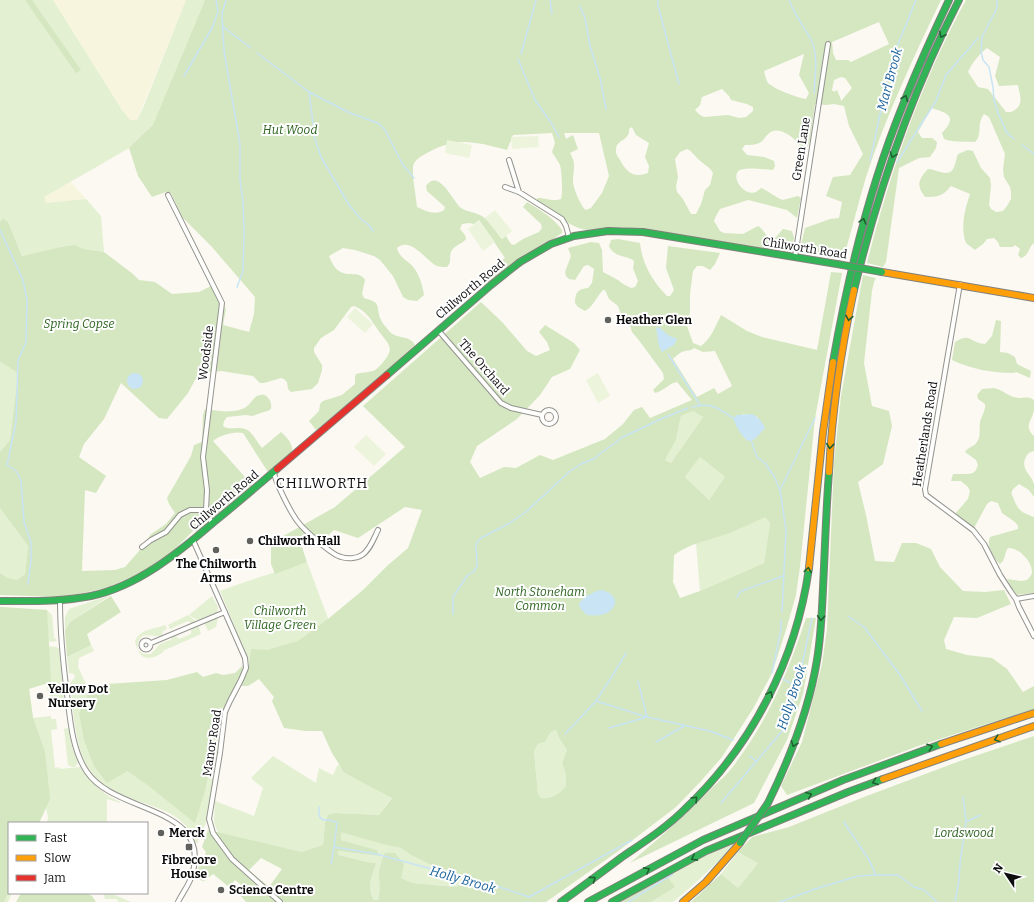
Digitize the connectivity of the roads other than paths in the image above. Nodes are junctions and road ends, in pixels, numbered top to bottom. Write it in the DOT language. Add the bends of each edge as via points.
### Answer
graph roads {
  1 [pos="949,0"];
  2 [pos="959,0"];
  3 [pos="828,44"];
  4 [pos="509,160"];
  5 [pos="505,187"];
  6 [pos="519,192"];
  7 [pos="168,194"];
  8 [pos="569,237"];
  9 [pos="795,257"];
  10 [pos="960,284"];
  11 [pos="1034,298"];
  12 [pos="438,330"];
  13 [pos="542,415"];
  14 [pos="274,472"];
  15 [pos="206,510"];
  16 [pos="212,524"];
  17 [pos="378,530"];
  18 [pos="193,540"];
  19 [pos="142,547"];
  20 [pos="1034,596"];
  21 [pos="1016,599"];
  22 [pos="60,600"];
  23 [pos="0,601"];
  24 [pos="225,612"];
  25 [pos="1034,636"];
  26 [pos="151,644"];
  27 [pos="1034,713"];
  28 [pos="1034,726"];
  29 [pos="178,902"];
  30 [pos="280,902"];
  31 [pos="561,902"];
  32 [pos="588,902"];
  33 [pos="612,902"];
  34 [pos="683,902"];
  31 -- 1 [label="main road, one-way" via="674,820 698,796 720,772 756,721 773,689 789,651 805,594 826,400 852,258 893,130"];
  2 -- 34 [label="main road, one-way, bridge" via="934,50 911,107 886,174 861,260 836,393 817,660 798,735 768,803 740,842 706,882"];
  3 -- 9 [label="street, Green Lane"];
  4 -- 6 [label="street"];
  5 -- 6 [label="street"];
  6 -- 8 [label="street" via="562,220"];
  7 -- 15 [label="street, Woodside" via="222,303 203,456 207,490"];
  8 -- 9 [label="main road, Chilworth Road" via="589,233 638,233"];
  8 -- 12 [label="main road, Chilworth Road" via="540,249 520,262"];
  9 -- 10 [label="main road, Chilworth Road, bridge"];
  10 -- 11 [label="main road, Chilworth Road"];
  10 -- 21 [label="street, Heatherlands Road" via="926,495 979,536"];
  12 -- 13 [label="street, The Orchard" via="501,403"];
  12 -- 14 [label="main road, Chilworth Road"];
  14 -- 16 [label="main road, Chilworth Road"];
  14 -- 17 [label="street" via="297,521 308,534 339,557 349,559 363,555"];
  15 -- 16 [label="street, Woodside"];
  15 -- 19 [label="street" via="190,510 180,515 166,532"];
  16 -- 18 [label="main road, Chilworth Road"];
  18 -- 22 [label="main road, Chilworth Road" via="153,569 123,585 92,596"];
  18 -- 24 [label="street, Manor Road"];
  20 -- 21 [label="street"];
  21 -- 25 [label="street"];
  22 -- 23 [label="main road, Chilworth Road"];
  22 -- 29 [label="street" via="61,644 68,701 75,746 81,762 94,781 106,790 165,816 185,830 195,850 194,861 190,880"];
  24 -- 26 [label="street"];
  24 -- 30 [label="street, Manor Road" via="245,658 246,668 225,712 209,819 213,833 232,858"];
  32 -- 27 [label="main road, one-way" via="703,840 843,780"];
  28 -- 33 [label="main road, one-way" via="840,795 706,851"];
}
